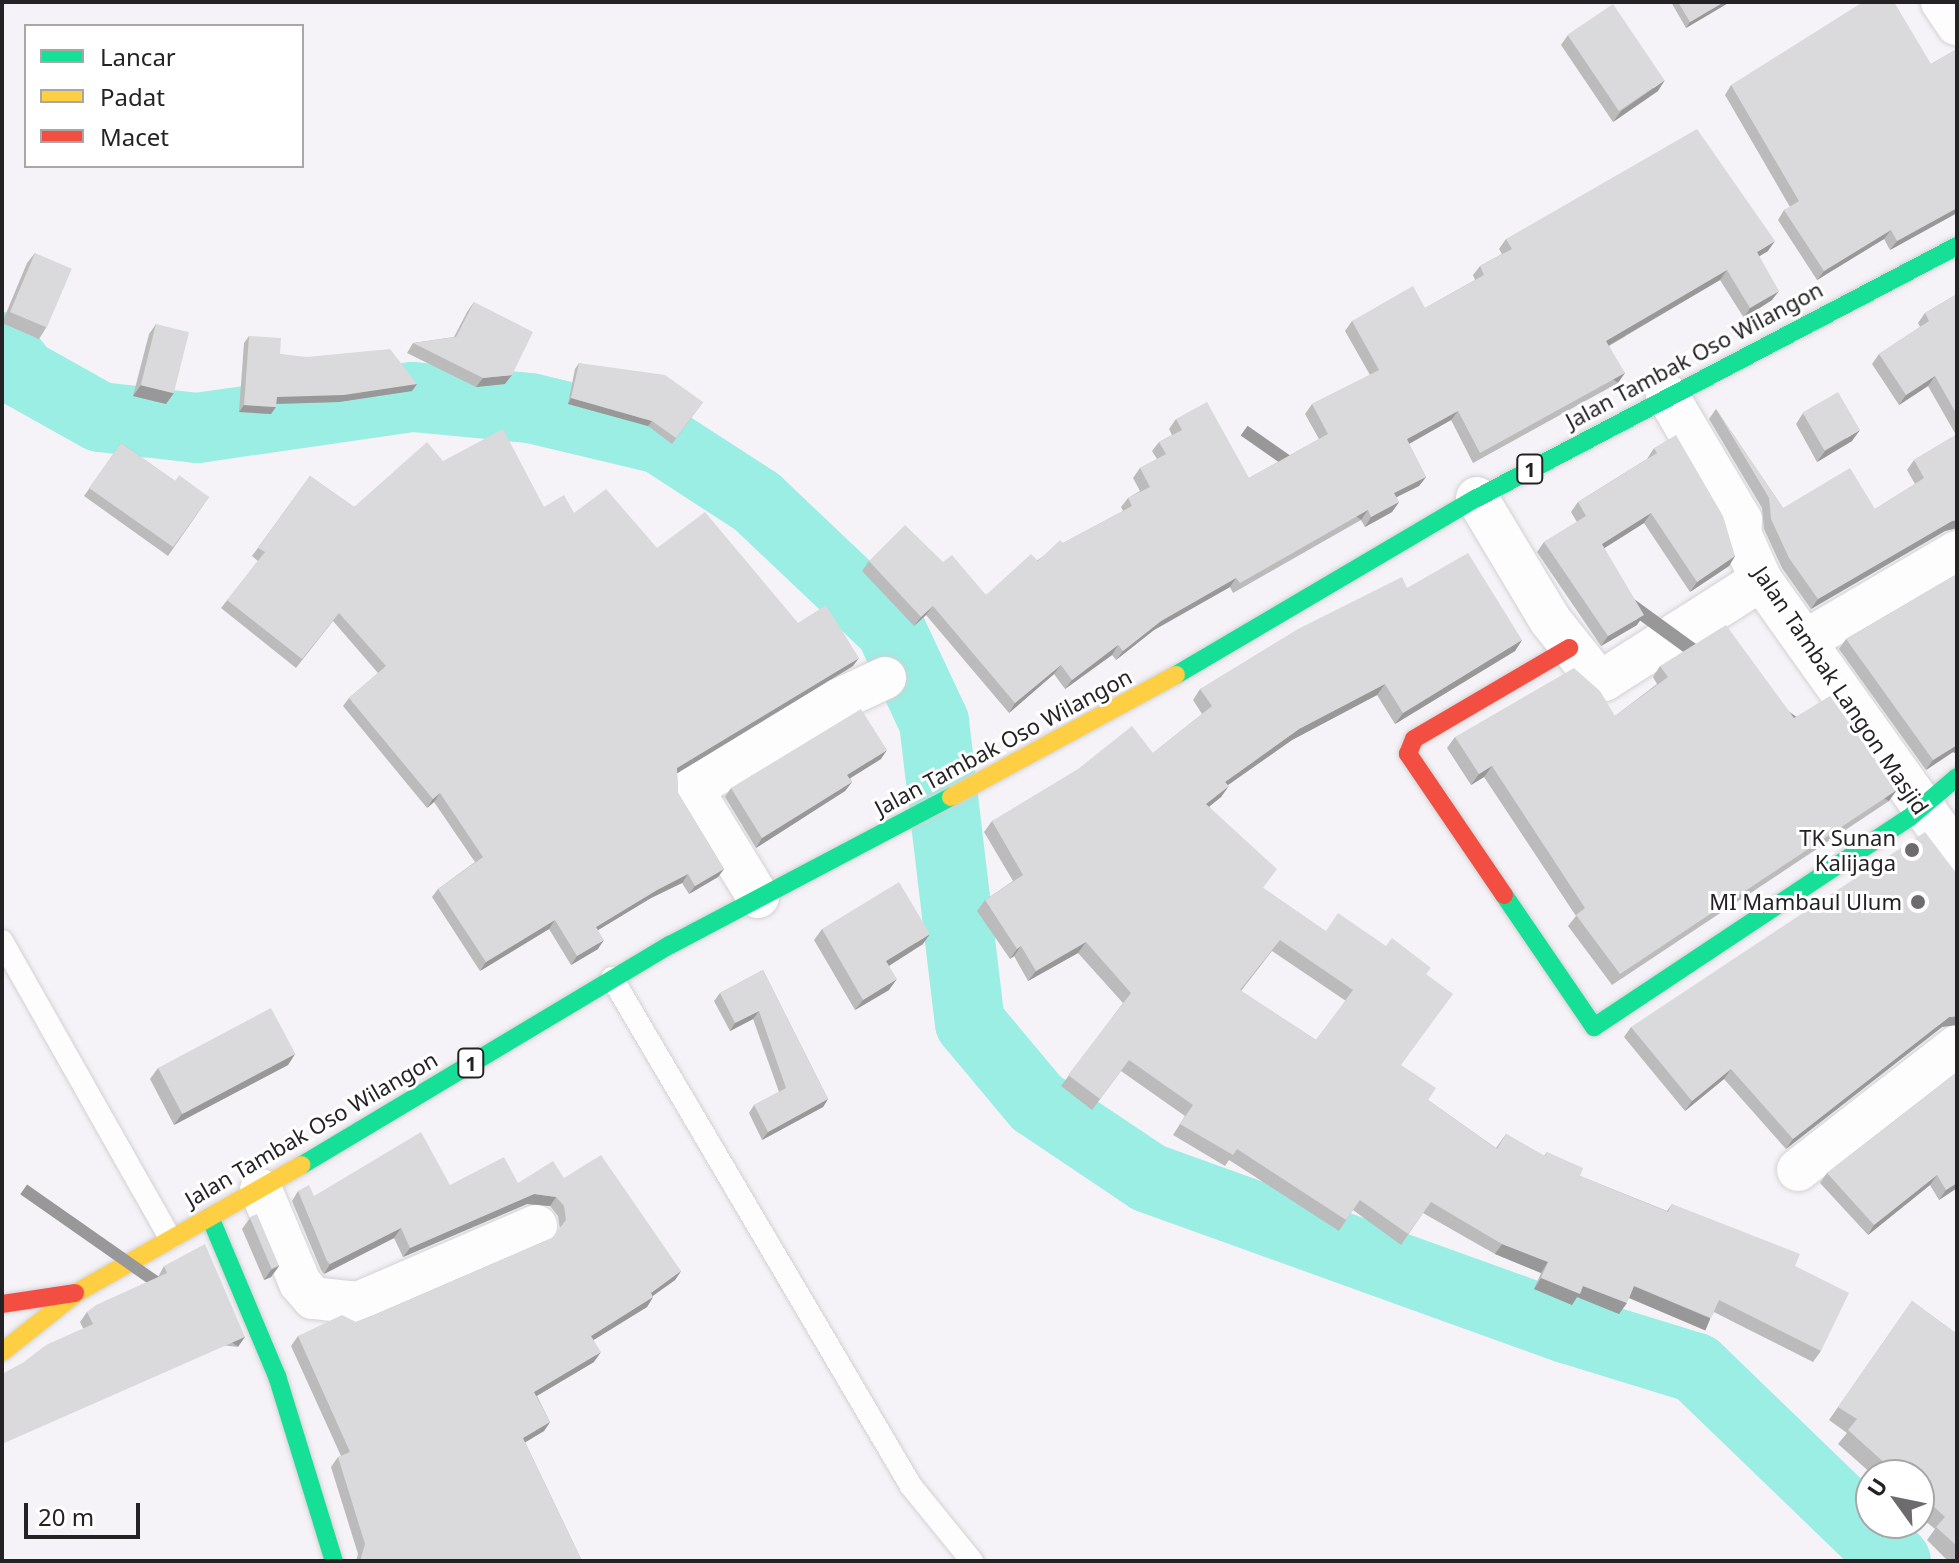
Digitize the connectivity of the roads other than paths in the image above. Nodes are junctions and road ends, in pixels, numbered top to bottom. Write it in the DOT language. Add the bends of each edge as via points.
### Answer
graph roads {
  1 [pos="1942,2"];
  2 [pos="1957,24"];
  3 [pos="1957,246"];
  4 [pos="1667,395"];
  5 [pos="1477,498"];
  6 [pos="1957,552"];
  7 [pos="1761,580"];
  8 [pos="1805,641"];
  9 [pos="1569,648"];
  10 [pos="885,678"];
  11 [pos="1957,777"];
  12 [pos="1920,809"];
  13 [pos="1957,855"];
  14 [pos="758,897"];
  15 [pos="2,941"];
  16 [pos="612,978"];
  17 [pos="1957,1046"];
  18 [pos="1798,1170"];
  19 [pos="261,1190"];
  20 [pos="210,1217"];
  21 [pos="536,1226"];
  22 [pos="170,1238"];
  23 [pos="78,1292"];
  24 [pos="2,1304"];
  25 [pos="2,1352"];
  26 [pos="334,1561"];
  27 [pos="972,1561"];
  1 -- 2 [label="street"];
  3 -- 4 [label="main road, Jalan Tambak Oso Wilangon / 1"];
  4 -- 5 [label="main road, Jalan Tambak Oso Wilangon / 1"];
  4 -- 7 [label="street, Jalan Tambak Langon Masjid" via="1741,520 1740,533"];
  5 -- 9 [label="street"];
  5 -- 14 [label="main road, Jalan Tambak Oso Wilangon / 1" via="1115,711"];
  6 -- 8 [label="street"];
  7 -- 8 [label="street, Jalan Tambak Langon Masjid"];
  7 -- 9 [label="street" via="1604,680"];
  8 -- 12 [label="street, Jalan Tambak Langon Masjid"];
  9 -- 12 [label="main road" via="1414,739 1408,754 1594,1027"];
  10 -- 14 [label="street" via="838,700 692,789"];
  11 -- 12 [label="main road"];
  12 -- 13 [label="street, Jalan Tambak Langon Masjid"];
  14 -- 16 [label="main road, Jalan Tambak Oso Wilangon / 1"];
  15 -- 22 [label="lane"];
  16 -- 19 [label="main road, Jalan Tambak Oso Wilangon / 1"];
  16 -- 27 [label="lane" via="911,1486"];
  17 -- 18 [label="street"];
  19 -- 20 [label="main road, Jalan Tambak Oso Wilangon / 1"];
  19 -- 21 [label="street" via="300,1283 313,1298 358,1303"];
  20 -- 22 [label="main road, Jalan Tambak Oso Wilangon / 1"];
  20 -- 26 [label="main road" via="277,1376"];
  22 -- 23 [label="main road, Jalan Tambak Oso Wilangon / 1"];
  23 -- 24 [label="main road, Jalan Tambak Oso Wilangon / 1"];
  23 -- 25 [label="main road, Jalan Tambak Oso Wilangon / 1"];
}
